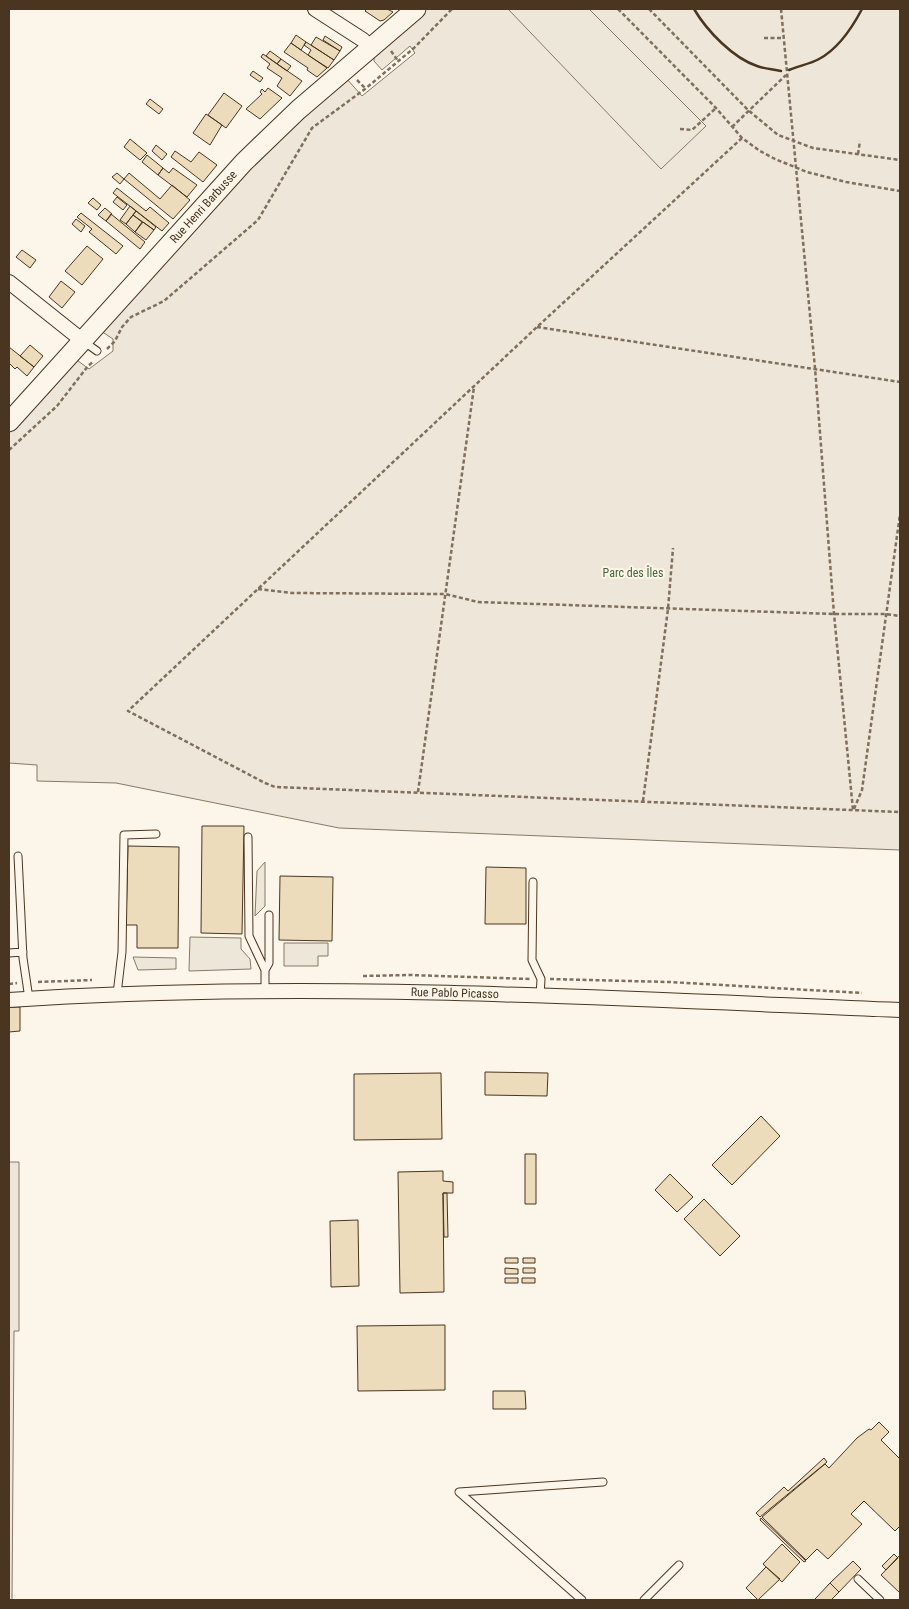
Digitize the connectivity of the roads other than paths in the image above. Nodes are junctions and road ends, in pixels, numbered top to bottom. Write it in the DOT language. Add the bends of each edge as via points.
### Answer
graph roads {
  1 [pos="315,9"];
  2 [pos="416,9"];
  3 [pos="371,49"];
  4 [pos="9,282"];
  5 [pos="94,349"];
  6 [pos="9,422"];
  7 [pos="156,834"];
  8 [pos="248,837"];
  9 [pos="18,856"];
  10 [pos="533,882"];
  11 [pos="269,915"];
  12 [pos="23,952"];
  13 [pos="9,953"];
  14 [pos="265,970"];
  15 [pos="265,991"];
  16 [pos="116,994"];
  17 [pos="540,996"];
  18 [pos="29,999"];
  19 [pos="9,1000"];
  20 [pos="900,1010"];
  21 [pos="602,1482"];
  22 [pos="680,1565"];
  23 [pos="858,1579"];
  24 [pos="582,1600"];
  25 [pos="644,1600"];
  26 [pos="880,1600"];
  1 -- 3 [label="street" via="363,40"];
  2 -- 3 [label="street, Rue Henri Barbusse"];
  3 -- 5 [label="street, Rue Henri Barbusse" via="298,110 244,162"];
  4 -- 5 [label="street"];
  5 -- 6 [label="street, Rue Henri Barbusse"];
  7 -- 16 [label="lane" via="124,835 122,952"];
  8 -- 14 [label="lane" via="249,936"];
  9 -- 12 [label="lane"];
  10 -- 17 [label="lane" via="532,960 541,979"];
  11 -- 14 [label="lane" via="269,963"];
  12 -- 13 [label="lane"];
  12 -- 18 [label="lane"];
  14 -- 15 [label="lane"];
  15 -- 16 [label="street, Rue Pablo Picasso"];
  15 -- 17 [label="street, Rue Pablo Picasso"];
  16 -- 18 [label="street, Rue Pablo Picasso"];
  17 -- 20 [label="street, Rue Pablo Picasso"];
  18 -- 19 [label="street, Rue Pablo Picasso"];
  21 -- 24 [label="lane" via="459,1492"];
  22 -- 25 [label="lane"];
  23 -- 26 [label="lane"];
}
